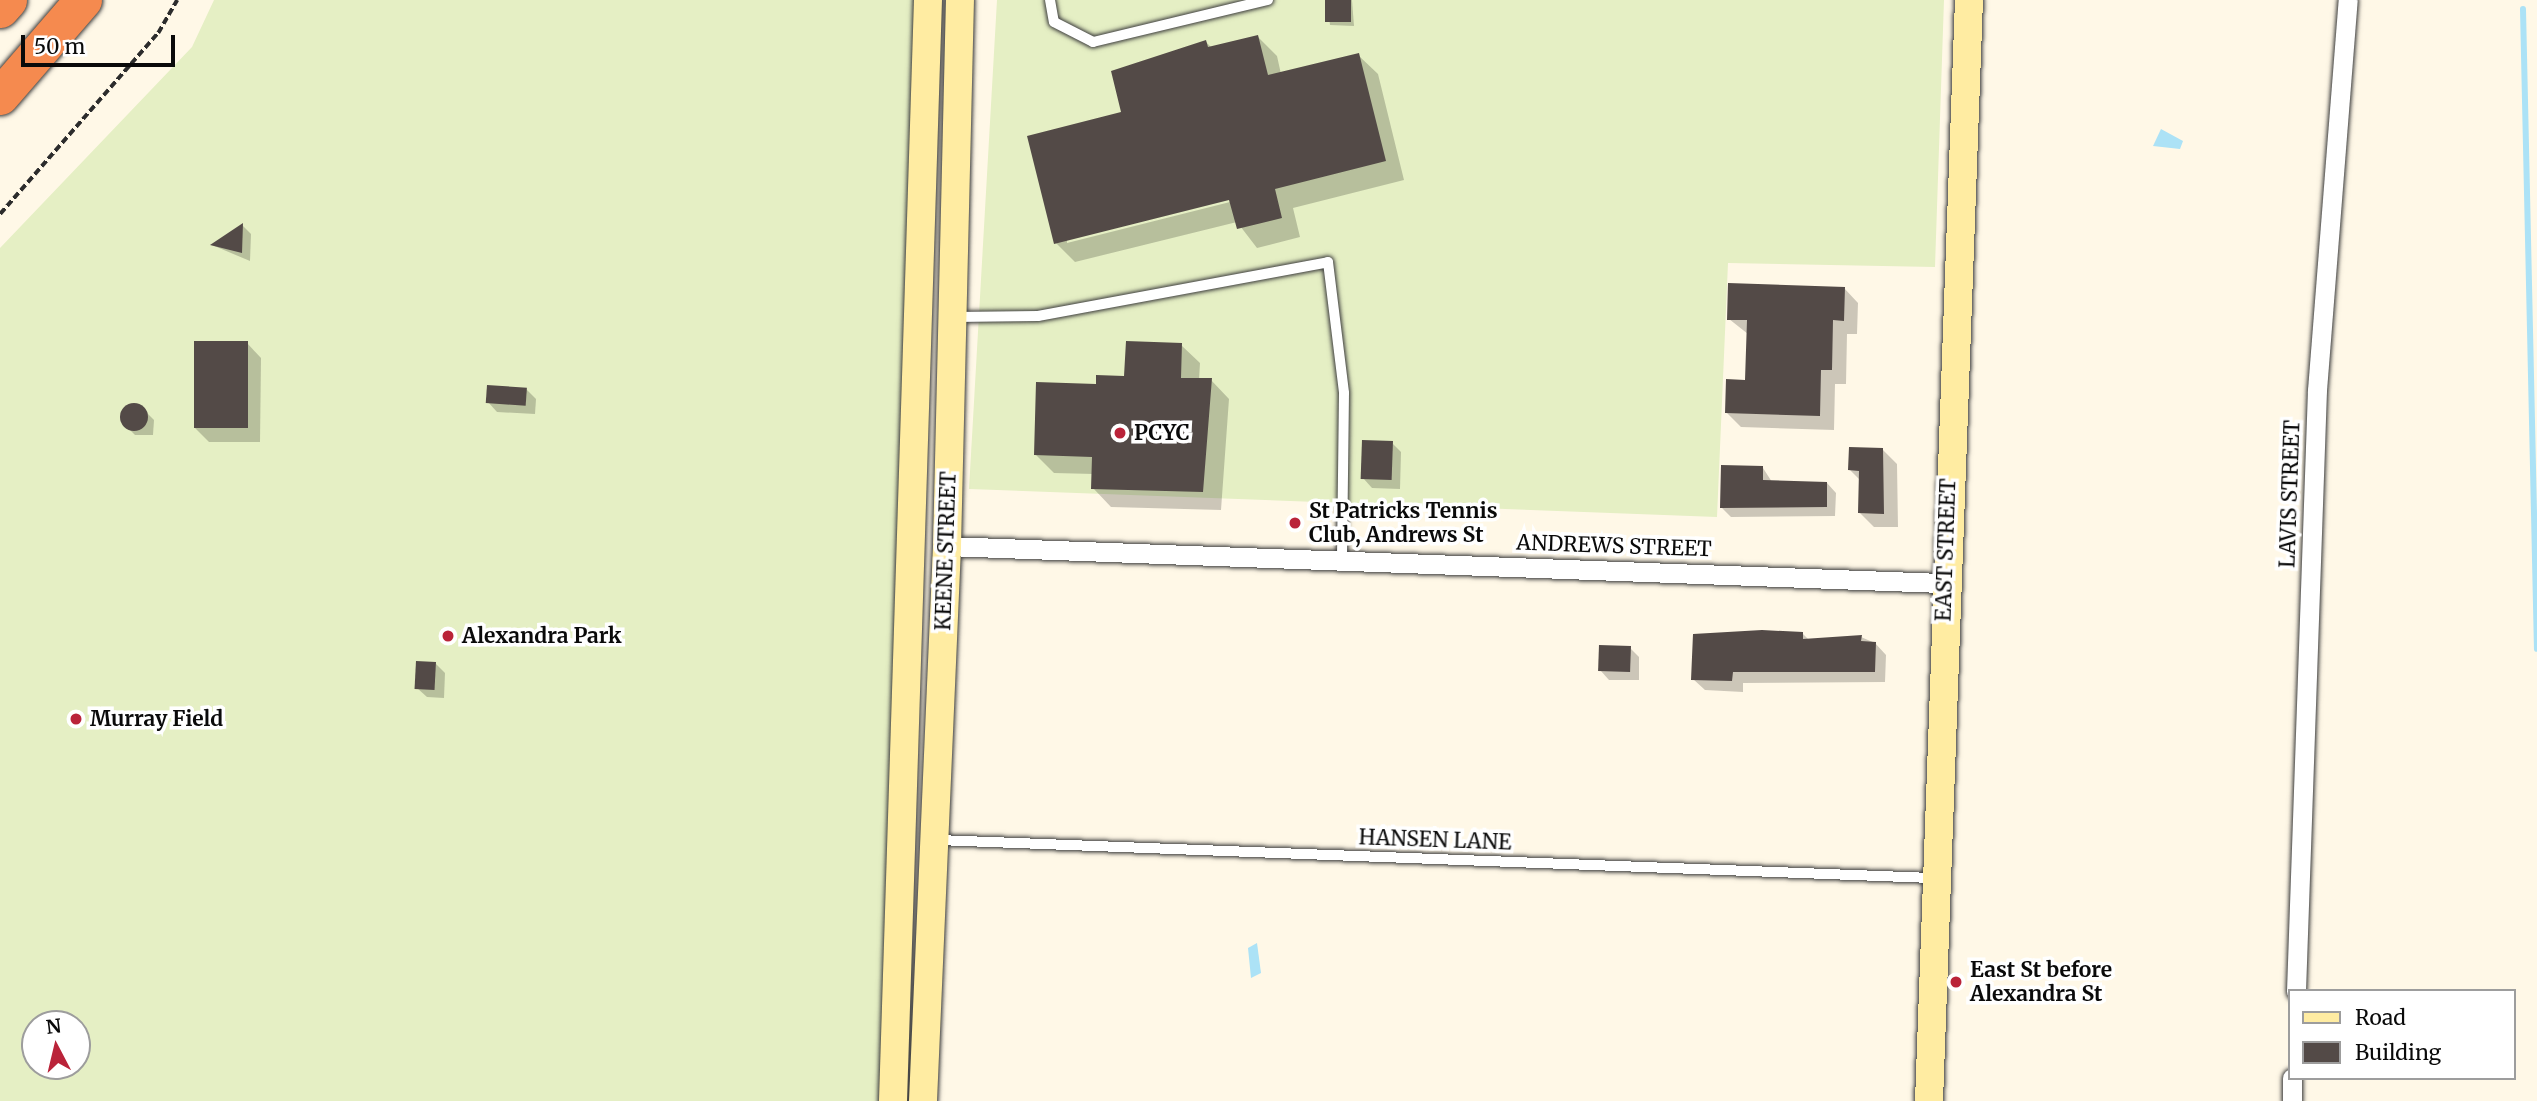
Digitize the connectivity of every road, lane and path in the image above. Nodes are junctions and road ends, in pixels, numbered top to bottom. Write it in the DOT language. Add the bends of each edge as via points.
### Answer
graph roads {
  1 [pos="8,0"];
  2 [pos="83,0"];
  3 [pos="177,0"];
  4 [pos="928,0"];
  5 [pos="960,0"];
  6 [pos="1051,0"];
  7 [pos="1268,0"];
  8 [pos="1969,0"];
  9 [pos="2348,0"];
  10 [pos="0,9"];
  11 [pos="0,96"];
  12 [pos="0,214"];
  13 [pos="954,317"];
  14 [pos="911,546"];
  15 [pos="947,546"];
  16 [pos="1342,557"];
  17 [pos="1944,583"];
  18 [pos="934,840"];
  19 [pos="1935,878"];
  20 [pos="2295,989"];
  21 [pos="2292,1080"];
  22 [pos="893,1101"];
  23 [pos="923,1101"];
  24 [pos="1929,1101"];
  25 [pos="2292,1101"];
  1 -- 10 [label="highway"];
  2 -- 11 [label="highway"];
  3 -- 12 [label="path" via="158,33"];
  4 -- 14 [label="street, KEENE STREET"];
  5 -- 13 [label="street, KEENE STREET"];
  6 -- 7 [label="lane" via="1054,22 1093,42"];
  8 -- 17 [label="street, EAST STREET"];
  9 -- 20 [label="street, LAVIS STREET" via="2317,390"];
  13 -- 15 [label="street, KEENE STREET"];
  13 -- 16 [label="lane" via="1038,316 1328,262 1344,393"];
  14 -- 15 [label="street"];
  14 -- 22 [label="street, KEENE STREET"];
  15 -- 16 [label="street, ANDREWS STREET"];
  15 -- 18 [label="street, KEENE STREET"];
  16 -- 17 [label="street, ANDREWS STREET"];
  17 -- 19 [label="street, EAST STREET"];
  18 -- 19 [label="lane, HANSEN LANE"];
  18 -- 23 [label="street, KEENE STREET"];
  19 -- 24 [label="street, EAST STREET"];
  21 -- 25 [label="street"];
}
